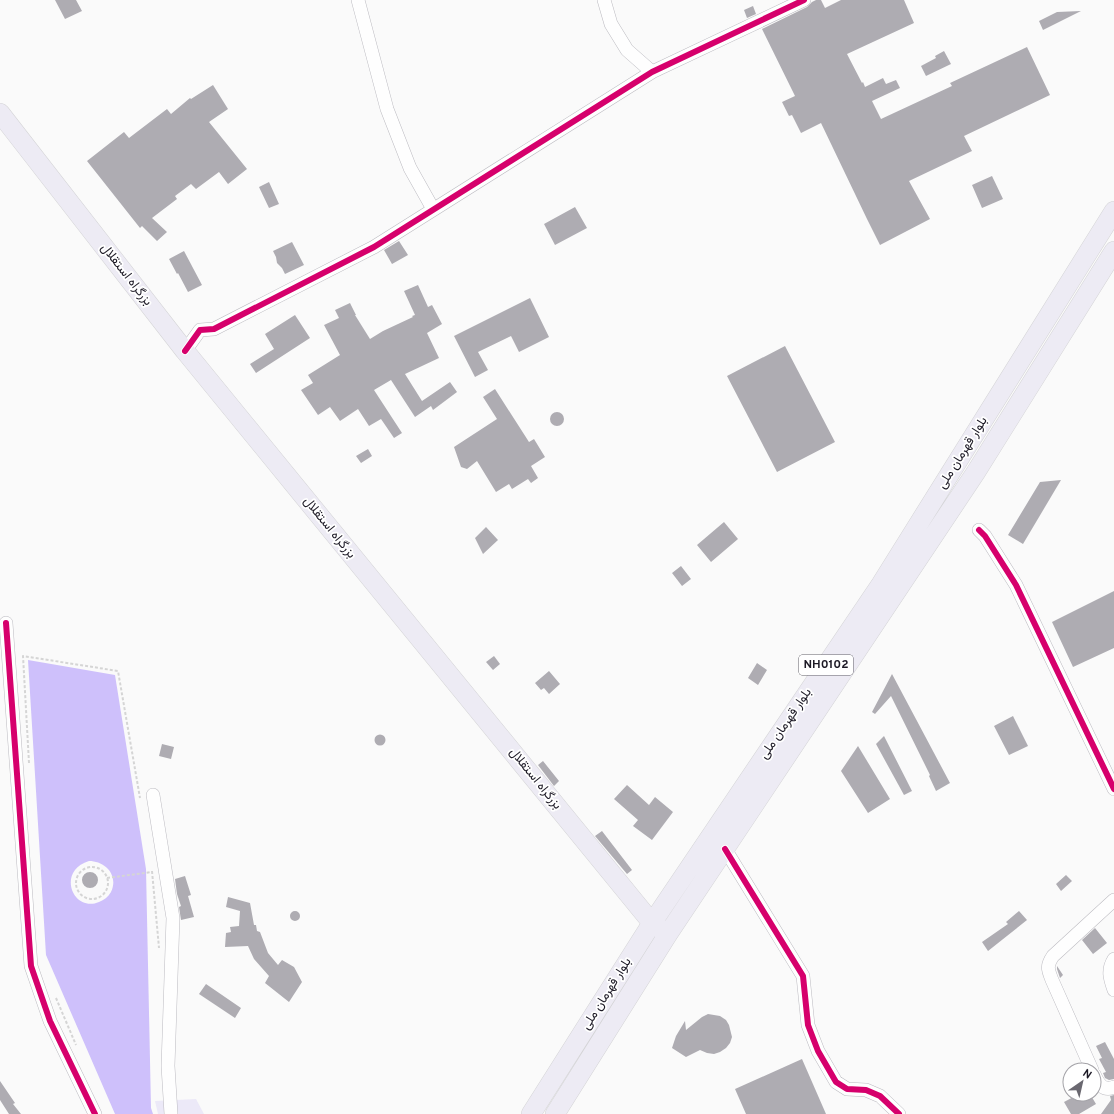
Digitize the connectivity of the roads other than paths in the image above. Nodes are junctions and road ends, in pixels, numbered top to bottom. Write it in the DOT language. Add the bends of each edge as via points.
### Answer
graph roads {
  1 [pos="358,0"];
  2 [pos="604,0"];
  3 [pos="804,0"];
  4 [pos="652,72"];
  5 [pos="0,113"];
  6 [pos="433,209"];
  7 [pos="1114,211"];
  8 [pos="1114,251"];
  9 [pos="185,351"];
  10 [pos="979,530"];
  11 [pos="6,623"];
  12 [pos="1114,789"];
  13 [pos="147,797"];
  14 [pos="725,849"];
  15 [pos="1114,900"];
  16 [pos="652,923"];
  17 [pos="668,934"];
  18 [pos="1114,959"];
  19 [pos="1114,990"];
  20 [pos="1088,1062"];
  21 [pos="1102,1086"];
  22 [pos="1114,1087"];
  23 [pos="95,1114"];
  24 [pos="171,1114"];
  25 [pos="531,1114"];
  26 [pos="555,1114"];
  27 [pos="899,1114"];
  1 -- 6 [label="street" via="387,110 410,168"];
  2 -- 4 [label="street" via="611,24 627,50"];
  3 -- 4 [label="street"];
  4 -- 6 [label="street"];
  5 -- 9 [label="highway, بزرگراه استقلال"];
  6 -- 9 [label="street" via="374,247 214,329 200,330"];
  7 -- 16 [label="highway, بلوار قهرمان ملی / NH0102" via="881,584"];
  8 -- 14 [label="highway, بلوار قهرمان ملی / NH0102" via="976,472"];
  9 -- 16 [label="highway, بزرگراه استقلال"];
  10 -- 12 [label="street" via="1016,585"];
  11 -- 23 [label="street" via="31,966 50,1020"];
  13 -- 24 [label="street" via="174,918 168,1066"];
  14 -- 17 [label="highway, بلوار قهرمان ملی / NH0102"];
  14 -- 27 [label="street" via="804,976 808,1025 818,1051 836,1082 846,1089 866,1090 880,1096"];
  15 -- 20 [label="street" via="1048,963 1048,971"];
  16 -- 17 [label="highway, بزرگراه استقلال"];
  16 -- 25 [label="highway, بلوار قهرمان ملی / NH0102"];
  17 -- 26 [label="highway, بلوار قهرمان ملی / NH0102"];
  18 -- 19 [label="street" via="1109,970"];
  21 -- 22 [label="street"];
}
